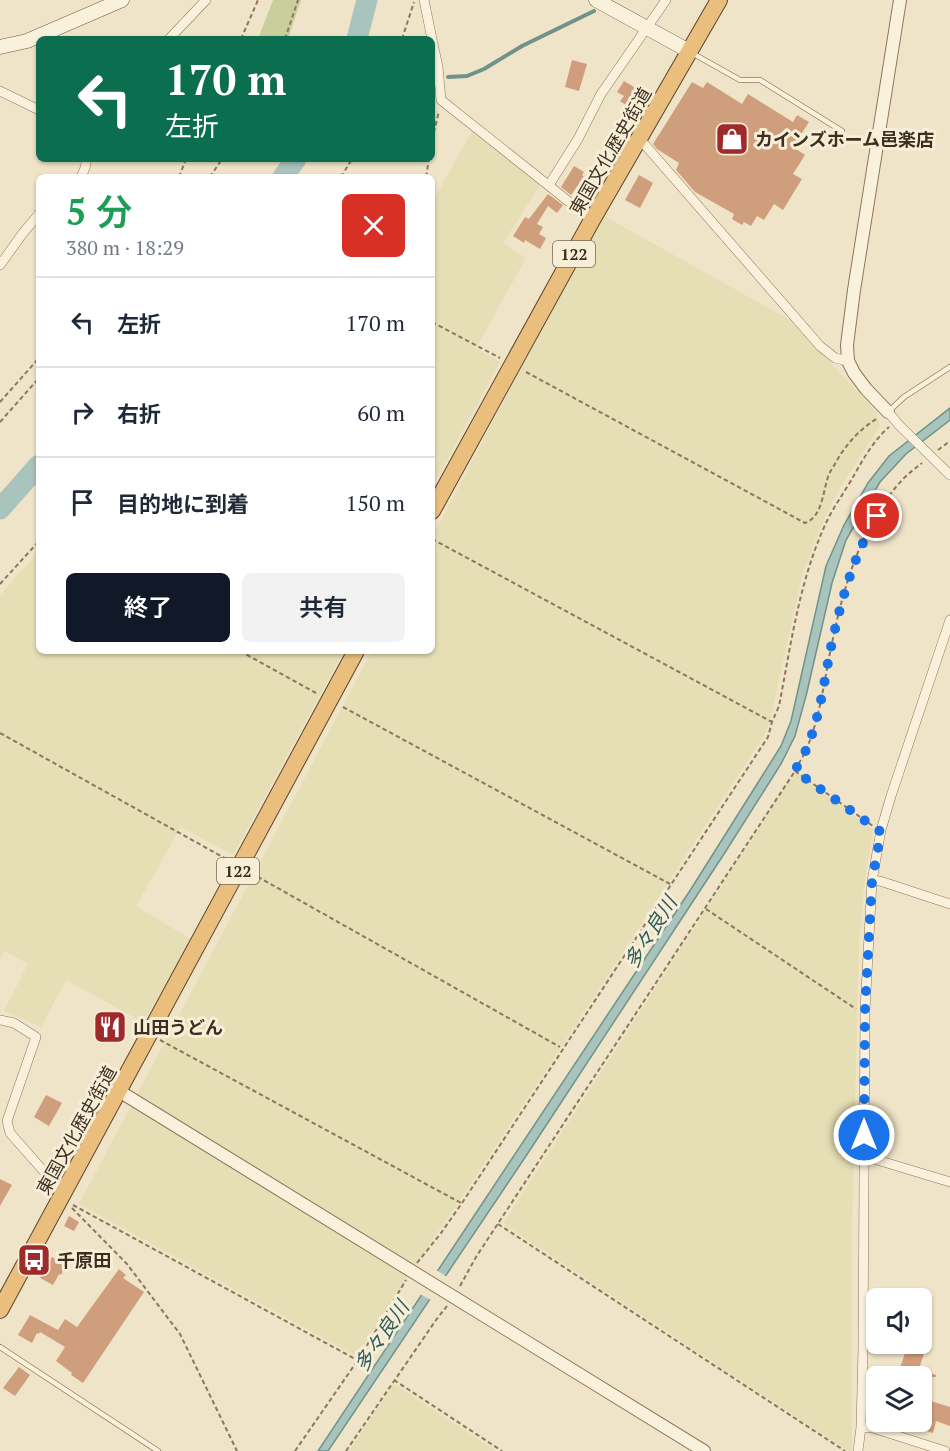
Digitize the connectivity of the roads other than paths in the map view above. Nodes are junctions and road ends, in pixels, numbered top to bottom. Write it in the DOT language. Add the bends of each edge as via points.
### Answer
graph roads {
  1 [pos="122,0"];
  2 [pos="206,0"];
  3 [pos="424,0"];
  4 [pos="596,0"];
  5 [pos="666,0"];
  6 [pos="719,0"];
  7 [pos="900,0"];
  8 [pos="647,28"];
  9 [pos="39,36"];
  10 [pos="172,36"];
  11 [pos="431,36"];
  12 [pos="36,37"];
  13 [pos="0,47"];
  14 [pos="689,51"];
  15 [pos="435,53"];
  16 [pos="0,91"];
  17 [pos="36,109"];
  18 [pos="842,131"];
  19 [pos="639,138"];
  20 [pos="549,185"];
  21 [pos="36,218"];
  22 [pos="592,220"];
  23 [pos="0,265"];
  24 [pos="848,360"];
  25 [pos="950,367"];
  26 [pos="894,419"];
  27 [pos="950,475"];
  28 [pos="435,506"];
  29 [pos="950,620"];
  30 [pos="354,654"];
  31 [pos="872,881"];
  32 [pos="950,904"];
  33 [pos="0,1020"];
  34 [pos="119,1091"];
  35 [pos="864,1156"];
  36 [pos="950,1182"];
  37 [pos="61,1197"];
  38 [pos="0,1310"];
  39 [pos="0,1347"];
  40 [pos="861,1427"];
  41 [pos="158,1451"];
  42 [pos="704,1451"];
  43 [pos="858,1451"];
  44 [pos="945,1451"];
  1 -- 9 [label="main road"];
  2 -- 10 [label="street"];
  3 -- 11 [label="street"];
  4 -- 8 [label="main road"];
  5 -- 8 [label="street"];
  6 -- 14 [label="highway, 東国文化歴史街道 / 122"];
  7 -- 24 [label="street" via="854,290"];
  8 -- 14 [label="main road"];
  8 -- 20 [label="street" via="601,94"];
  12 -- 13 [label="main road"];
  14 -- 18 [label="lane" via="740,80 760,80"];
  14 -- 19 [label="highway, 東国文化歴史街道 / 122"];
  15 -- 20 [label="street" via="441,100"];
  16 -- 17 [label="street"];
  19 -- 22 [label="highway, 東国文化歴史街道 / 122"];
  19 -- 24 [label="street" via="820,346 835,358"];
  20 -- 22 [label="street"];
  21 -- 23 [label="street"];
  22 -- 28 [label="highway, 東国文化歴史街道 / 122"];
  24 -- 26 [label="street" via="866,389"];
  25 -- 26 [label="lane" via="904,397"];
  26 -- 27 [label="street"];
  29 -- 31 [label="street" via="891,796"];
  30 -- 34 [label="highway, 東国文化歴史街道 / 122"];
  31 -- 32 [label="street"];
  31 -- 35 [label="street" via="865,1010"];
  33 -- 37 [label="street" via="14,1023 36,1037 7,1121 10,1133"];
  34 -- 37 [label="highway, 東国文化歴史街道 / 122"];
  34 -- 42 [label="street"];
  35 -- 36 [label="street"];
  35 -- 40 [label="street"];
  37 -- 38 [label="highway, 東国文化歴史街道 / 122"];
  39 -- 41 [label="lane"];
  40 -- 43 [label="street"];
  40 -- 44 [label="street"];
}
